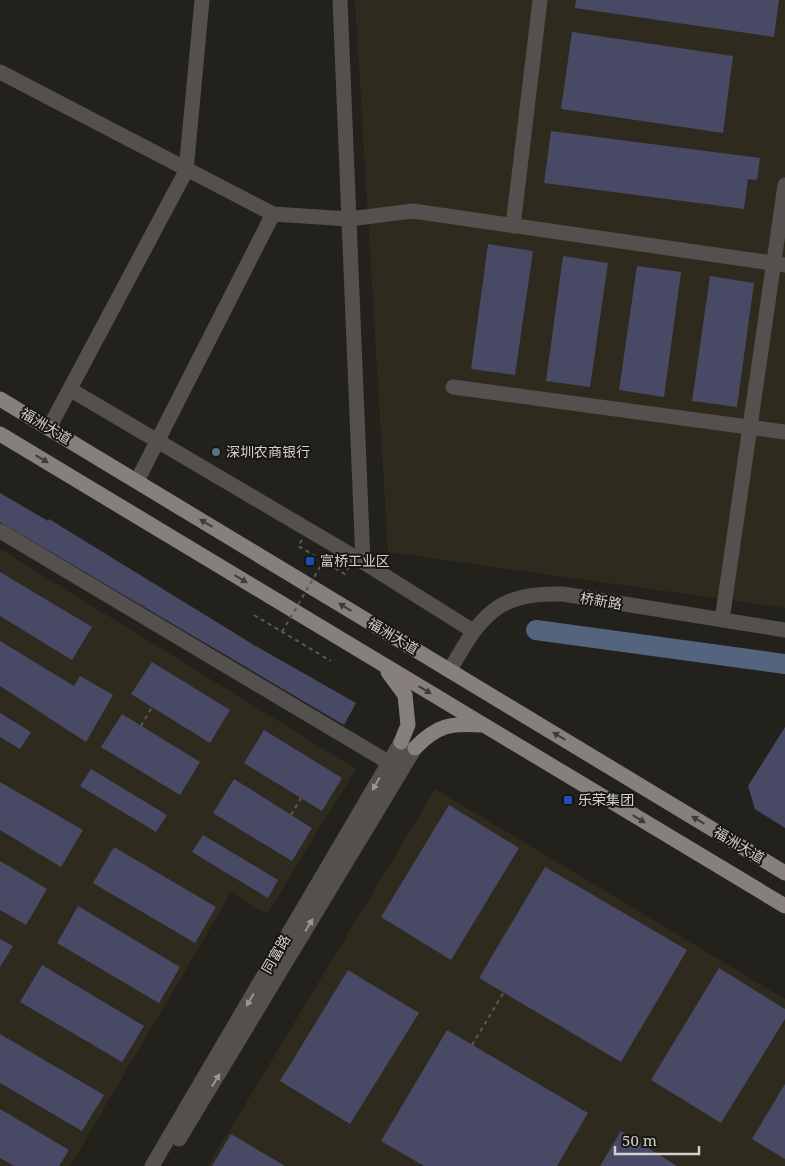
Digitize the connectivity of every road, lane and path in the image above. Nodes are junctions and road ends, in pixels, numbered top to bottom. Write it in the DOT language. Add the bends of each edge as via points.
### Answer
graph roads {
  1 [pos="202,0"];
  2 [pos="340,0"];
  3 [pos="540,0"];
  4 [pos="0,72"];
  5 [pos="186,170"];
  6 [pos="785,185"];
  7 [pos="272,214"];
  8 [pos="349,219"];
  9 [pos="513,226"];
  10 [pos="779,265"];
  11 [pos="453,387"];
  12 [pos="71,390"];
  13 [pos="0,399"];
  14 [pos="750,427"];
  15 [pos="49,428"];
  16 [pos="785,432"];
  17 [pos="0,434"];
  18 [pos="158,441"];
  19 [pos="136,481"];
  20 [pos="0,531"];
  21 [pos="310,545"];
  22 [pos="315,556"];
  23 [pos="334,559"];
  24 [pos="363,562"];
  25 [pos="328,564"];
  26 [pos="342,564"];
  27 [pos="254,616"];
  28 [pos="722,620"];
  29 [pos="785,630"];
  30 [pos="473,631"];
  31 [pos="282,632"];
  32 [pos="331,661"];
  33 [pos="382,665"];
  34 [pos="450,670"];
  35 [pos="152,707"];
  36 [pos="483,725"];
  37 [pos="141,726"];
  38 [pos="401,742"];
  39 [pos="415,748"];
  40 [pos="388,762"];
  41 [pos="301,798"];
  42 [pos="291,815"];
  43 [pos="785,873"];
  44 [pos="785,906"];
  45 [pos="504,992"];
  46 [pos="472,1045"];
  47 [pos="152,1166"];
  48 [pos="163,1166"];
  1 -- 5 [label="street"];
  2 -- 8 [label="street"];
  3 -- 9 [label="street"];
  4 -- 5 [label="street"];
  5 -- 7 [label="street"];
  5 -- 12 [label="street"];
  6 -- 10 [label="street"];
  7 -- 8 [label="street"];
  7 -- 18 [label="street"];
  8 -- 9 [label="street" via="413,211"];
  8 -- 24 [label="street"];
  9 -- 10 [label="street"];
  10 -- 14 [label="street"];
  11 -- 14 [label="street"];
  12 -- 15 [label="street"];
  12 -- 18 [label="street"];
  13 -- 15 [label="main road, 福洲大道"];
  14 -- 16 [label="street"];
  14 -- 28 [label="street"];
  15 -- 19 [label="main road, 福洲大道"];
  17 -- 33 [label="main road, 福洲大道, one-way"];
  18 -- 19 [label="street"];
  18 -- 24 [label="street"];
  34 -- 19 [label="main road, 福洲大道, one-way"];
  20 -- 40 [label="street"];
  21 -- 22 [label="path" via="301,540 298,546"];
  23 -- 31 [label="path, bridge" via="327,555"];
  24 -- 30 [label="street"];
  25 -- 26 [label="path" via="345,574 349,568"];
  27 -- 31 [label="path"];
  28 -- 29 [label="street, 桥新路"];
  28 -- 30 [label="street, 桥新路" via="563,594 539,594 512,599 494,610"];
  30 -- 34 [label="street, 桥新路"];
  31 -- 32 [label="path"];
  33 -- 36 [label="main road, 福洲大道, one-way"];
  33 -- 38 [label="main road" via="405,695 408,725"];
  43 -- 34 [label="main road, 福洲大道, one-way"];
  35 -- 37 [label="path"];
  36 -- 39 [label="main road" via="455,724 442,728 428,734"];
  36 -- 44 [label="main road, 福洲大道, one-way"];
  38 -- 40 [label="street, 同富路"];
  48 -- 39 [label="street, 同富路, one-way"];
  40 -- 47 [label="street, 同富路, one-way"];
  41 -- 42 [label="path"];
  45 -- 46 [label="path"];
}
